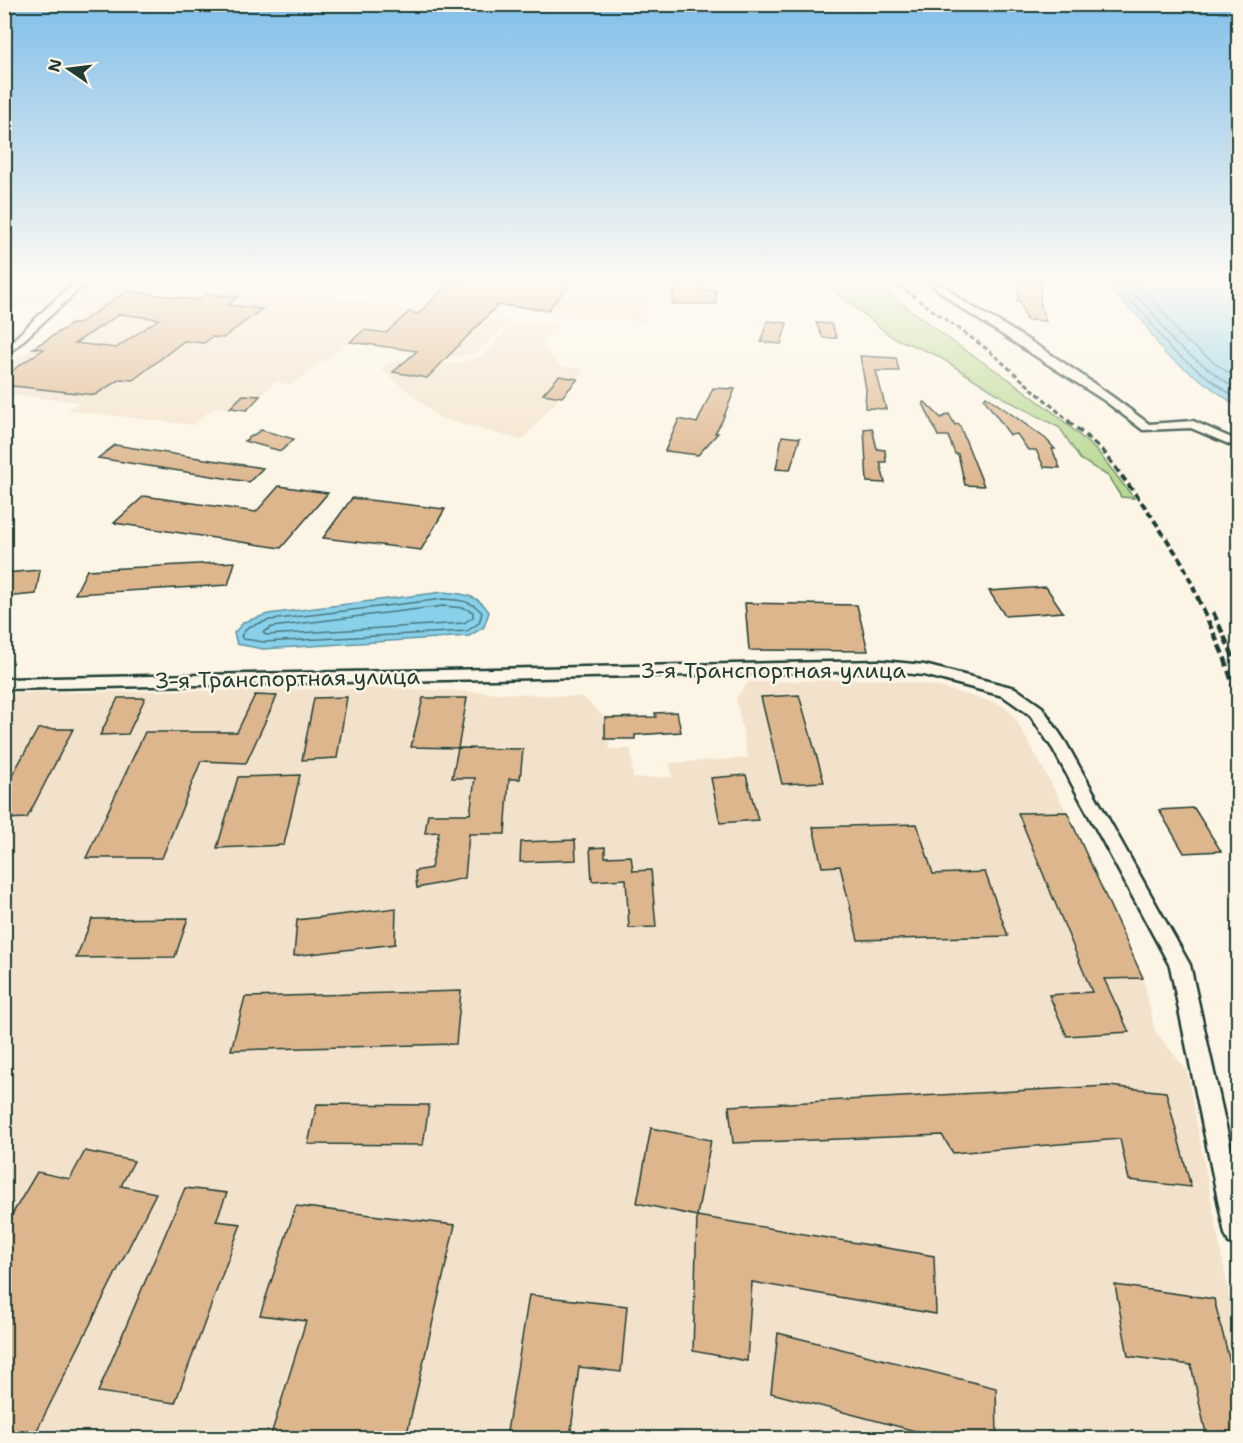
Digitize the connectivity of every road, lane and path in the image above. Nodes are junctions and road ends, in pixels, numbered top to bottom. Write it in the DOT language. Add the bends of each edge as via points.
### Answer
graph roads {
  1 [pos="1030,348"];
  2 [pos="1239,445"];
  3 [pos="4,684"];
  4 [pos="1239,1234"];
  1 -- 2 [label="street" via="1147,428 1193,424"];
  3 -- 4 [label="street, 3-я Транспортная улица" via="882,666 924,669 1009,692 1036,711 1060,747 1180,965"];
}
